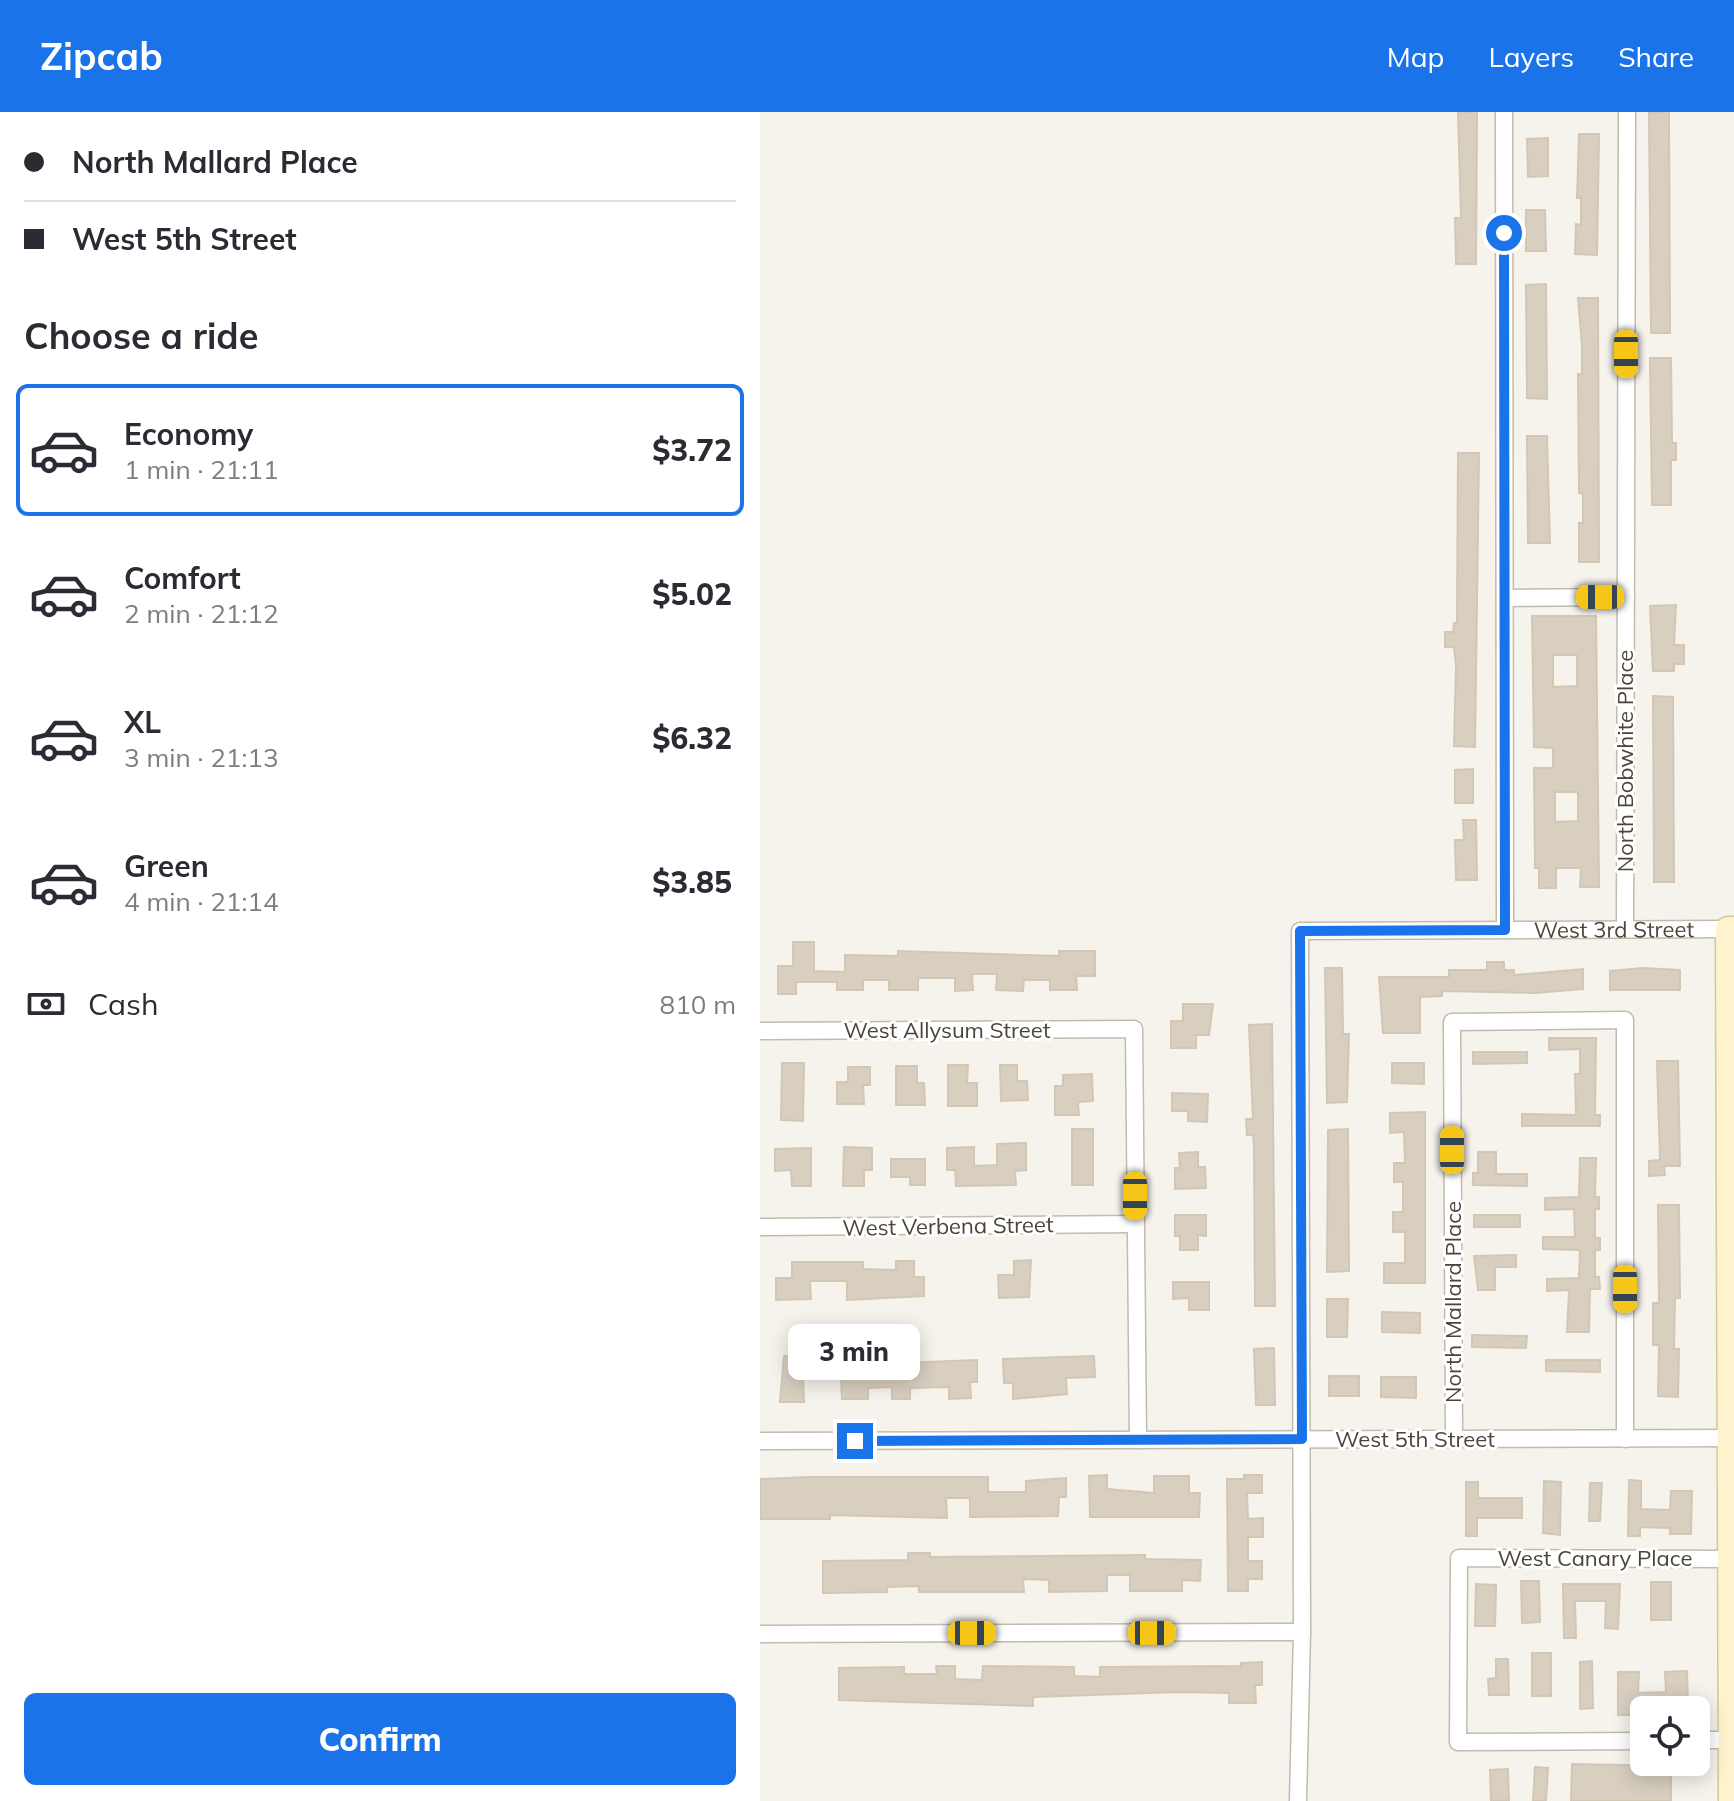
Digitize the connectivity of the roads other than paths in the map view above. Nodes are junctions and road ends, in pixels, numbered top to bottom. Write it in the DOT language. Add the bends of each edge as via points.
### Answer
graph roads {
  1 [pos="1504,112"];
  2 [pos="1627,112"];
  3 [pos="1626,597"];
  4 [pos="1506,598"];
  5 [pos="1625,929"];
  6 [pos="1731,929"];
  7 [pos="1505,930"];
  8 [pos="760,1031"];
  9 [pos="1135,1224"];
  10 [pos="760,1227"];
  11 [pos="1454,1437"];
  12 [pos="1732,1438"];
  13 [pos="1302,1439"];
  14 [pos="1625,1439"];
  15 [pos="1138,1440"];
  16 [pos="760,1441"];
  17 [pos="1730,1559"];
  18 [pos="1302,1632"];
  19 [pos="760,1634"];
  20 [pos="1710,1740"];
  21 [pos="1731,1740"];
  22 [pos="1630,1741"];
  23 [pos="1298,1801"];
  24 [pos="1731,1801"];
  1 -- 4 [label="street"];
  2 -- 3 [label="street, North Bobwhite Place"];
  3 -- 4 [label="street"];
  3 -- 5 [label="street, North Bobwhite Place"];
  4 -- 7 [label="street"];
  5 -- 6 [label="street, West 3rd Street"];
  5 -- 7 [label="street, West 3rd Street"];
  6 -- 12 [label="street"];
  7 -- 13 [label="street, West 3rd Street" via="1300,931"];
  8 -- 9 [label="street, West Allysum Street" via="1134,1029"];
  9 -- 10 [label="street, West Verbena Street"];
  9 -- 15 [label="street"];
  11 -- 13 [label="street, West 5th Street"];
  11 -- 14 [label="street, West 5th Street"];
  11 -- 14 [label="street, North Mallard Place" via="1452,1022 1625,1020"];
  12 -- 14 [label="street, West 5th Street"];
  12 -- 17 [label="street"];
  13 -- 15 [label="street, West 5th Street"];
  13 -- 18 [label="street"];
  15 -- 16 [label="street, West 5th Street"];
  17 -- 21 [label="street"];
  17 -- 22 [label="street, West Canary Place" via="1459,1558 1458,1742"];
  18 -- 19 [label="street"];
  18 -- 23 [label="street"];
  20 -- 21 [label="street"];
  21 -- 24 [label="street"];
}
